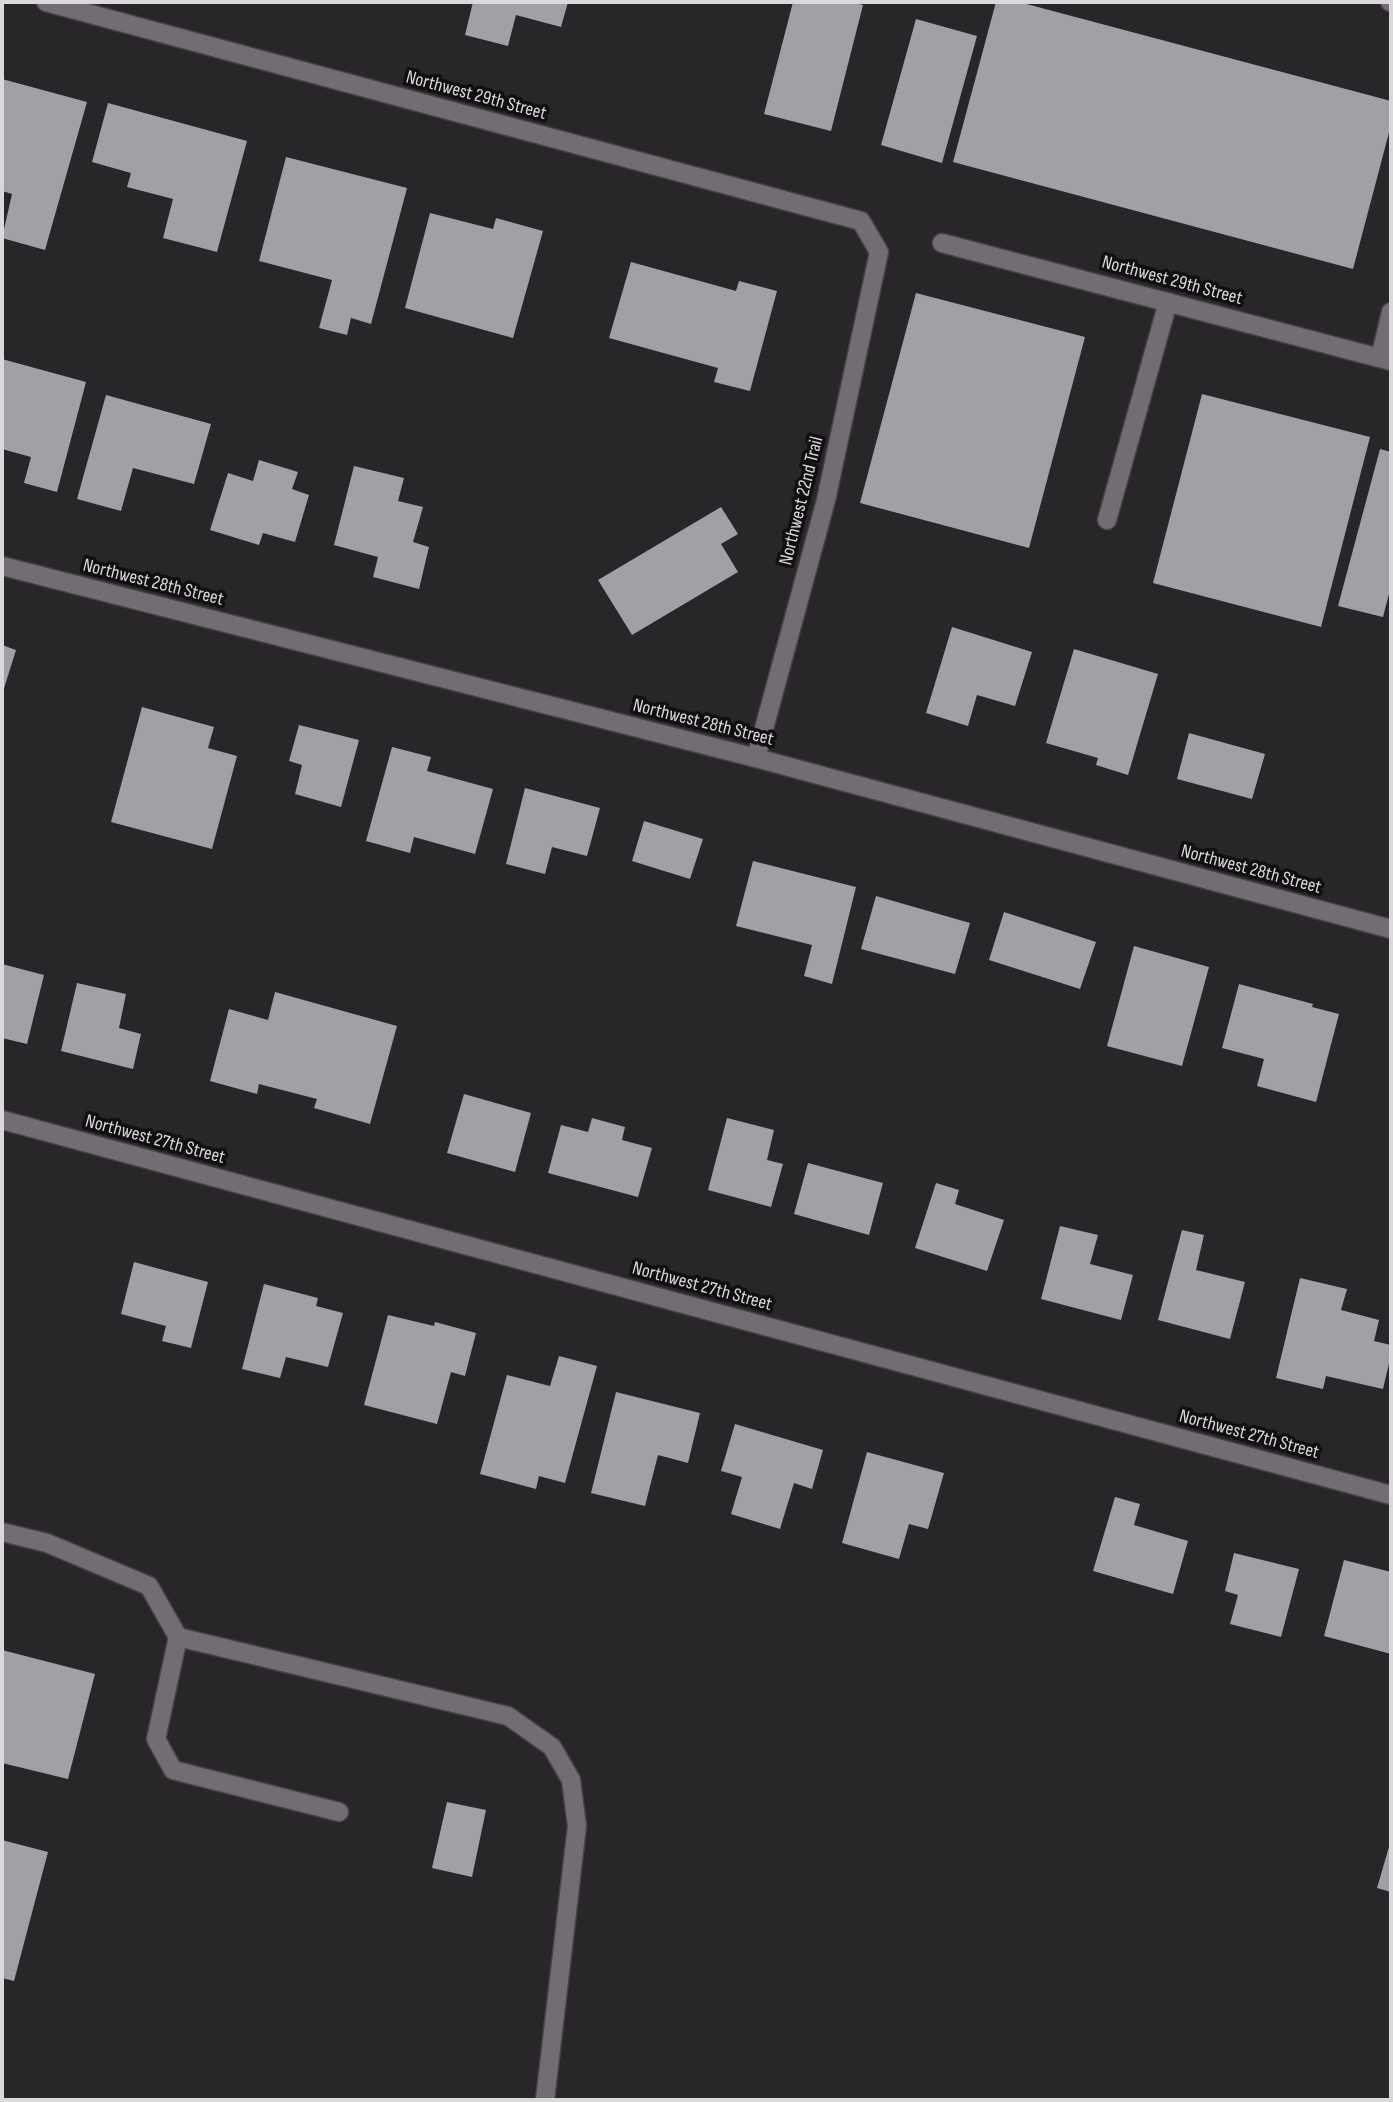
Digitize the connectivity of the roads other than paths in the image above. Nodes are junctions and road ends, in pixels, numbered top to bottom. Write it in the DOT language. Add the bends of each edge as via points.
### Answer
graph roads {
  1 [pos="46,2"];
  2 [pos="942,243"];
  3 [pos="878,252"];
  4 [pos="1168,302"];
  5 [pos="1391,312"];
  6 [pos="1386,359"];
  7 [pos="1107,520"];
  8 [pos="2,566"];
  9 [pos="756,758"];
  10 [pos="1391,929"];
  11 [pos="2,1120"];
  12 [pos="1391,1495"];
  13 [pos="2,1532"];
  14 [pos="178,1637"];
  15 [pos="339,1812"];
  16 [pos="545,2100"];
  1 -- 3 [label="street, Northwest 29th Street" via="860,221"];
  2 -- 4 [label="street, Northwest 29th Street"];
  3 -- 9 [label="street, Northwest 22nd Trail" via="826,500"];
  4 -- 6 [label="street, Northwest 29th Street"];
  4 -- 7 [label="street"];
  5 -- 6 [label="street"];
  8 -- 9 [label="street, Northwest 28th Street"];
  9 -- 10 [label="street, Northwest 28th Street"];
  11 -- 12 [label="street, Northwest 27th Street"];
  13 -- 14 [label="street" via="47,1543 149,1586"];
  14 -- 15 [label="street" via="156,1739 173,1770"];
  14 -- 16 [label="street" via="508,1716 552,1747 571,1780 577,1826"];
}
